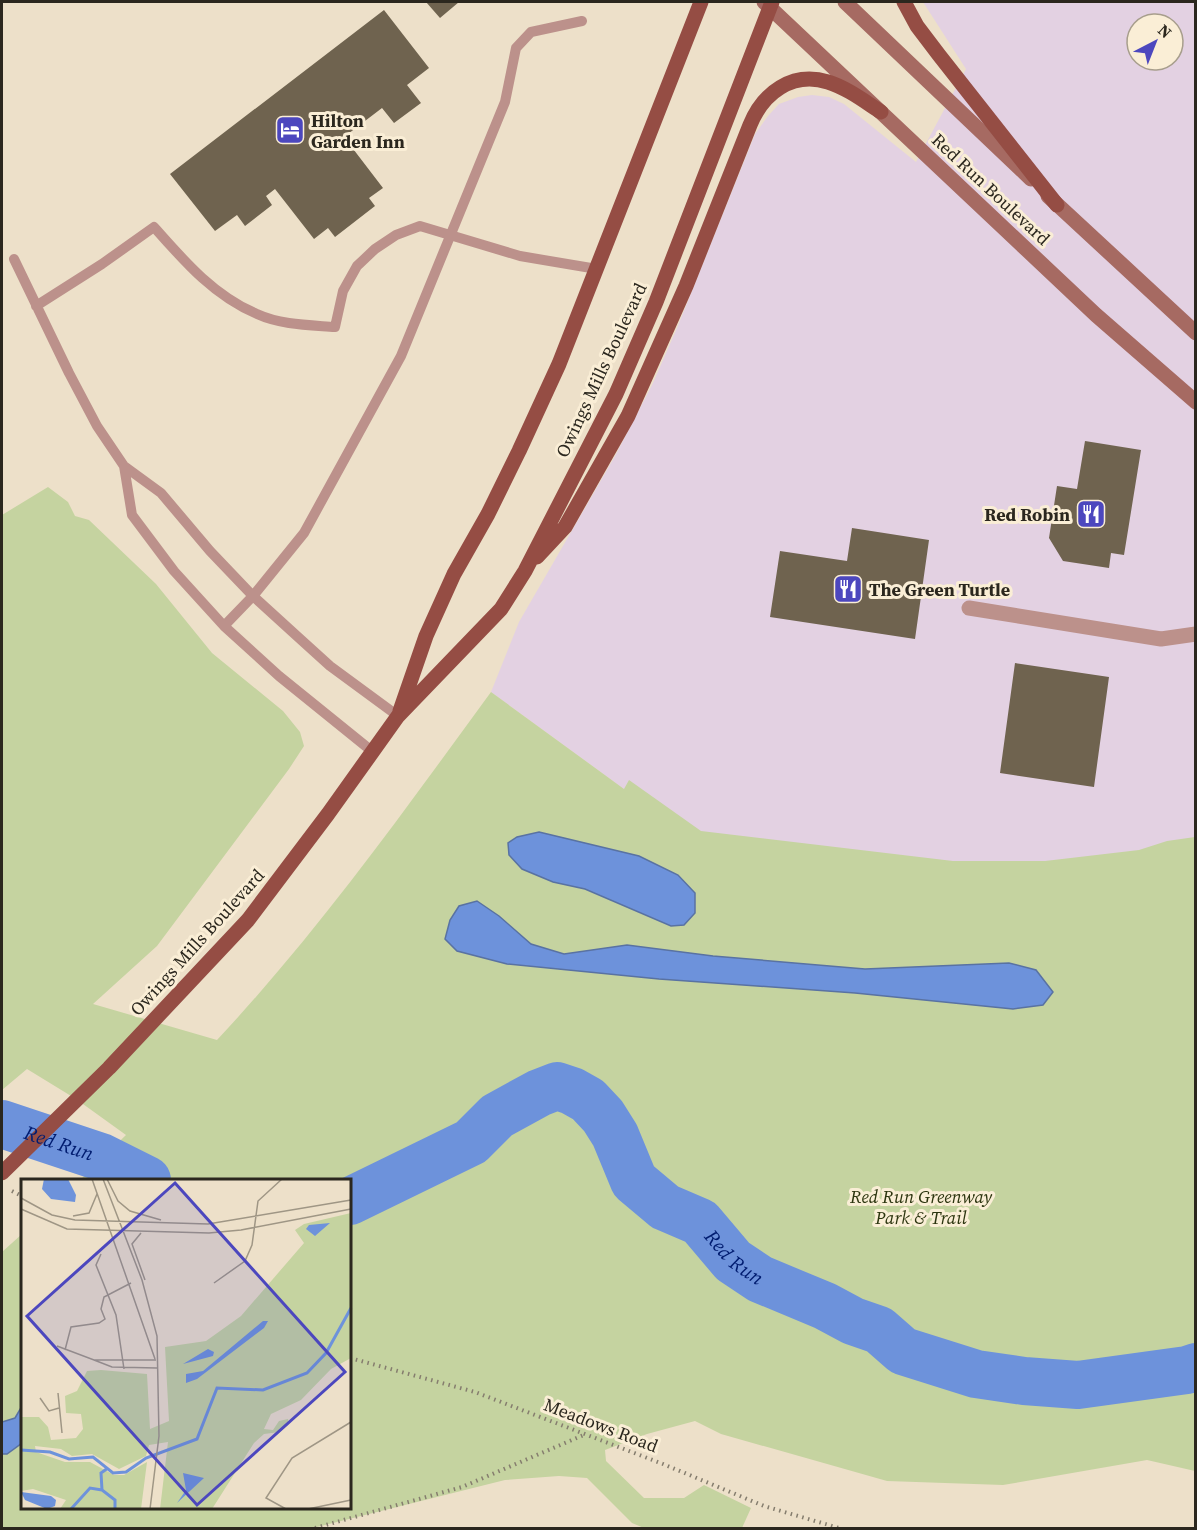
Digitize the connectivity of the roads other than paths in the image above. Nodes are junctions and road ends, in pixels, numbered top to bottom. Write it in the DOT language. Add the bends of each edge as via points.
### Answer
graph roads {
  1 [pos="700,2"];
  2 [pos="845,2"];
  3 [pos="904,2"];
  4 [pos="769,3"];
  5 [pos="582,21"];
  6 [pos="881,112"];
  7 [pos="1057,205"];
  8 [pos="450,234"];
  9 [pos="14,259"];
  10 [pos="597,269"];
  11 [pos="36,306"];
  12 [pos="1196,333"];
  13 [pos="1196,402"];
  14 [pos="124,466"];
  15 [pos="525,571"];
  16 [pos="253,596"];
  17 [pos="969,608"];
  18 [pos="224,626"];
  19 [pos="1196,634"];
  20 [pos="398,716"];
  21 [pos="373,752"];
  22 [pos="2,1173"];
  1 -- 10 [label="main road, Owings Mills Boulevard"];
  2 -- 7 [label="main road, Red Run Boulevard"];
  3 -- 7 [label="main road" via="917,26"];
  4 -- 6 [label="main road, Red Run Boulevard"];
  4 -- 15 [label="main road, Owings Mills Boulevard" via="656,302 616,394"];
  5 -- 8 [label="lane" via="531,32 516,48 505,102"];
  6 -- 13 [label="main road, Red Run Boulevard" via="1104,323"];
  6 -- 15 [label="main road" via="854,94 821,80 788,84 762,101 628,416 565,527"];
  7 -- 12 [label="main road, Red Run Boulevard"];
  8 -- 10 [label="lane" via="520,256"];
  8 -- 11 [label="lane" via="420,226 375,249 357,266 343,291 335,327 294,324 258,315 199,277 154,228"];
  8 -- 16 [label="lane" via="395,366 304,533"];
  9 -- 11 [label="lane"];
  10 -- 20 [label="main road, Owings Mills Boulevard" via="519,451 426,636"];
  11 -- 14 [label="lane" via="97,426"];
  14 -- 16 [label="lane" via="161,493"];
  14 -- 18 [label="lane" via="132,514 174,571"];
  15 -- 20 [label="main road, Owings Mills Boulevard" via="501,609"];
  16 -- 18 [label="lane"];
  16 -- 20 [label="lane" via="330,666"];
  17 -- 19 [label="street" via="1161,639"];
  18 -- 21 [label="lane"];
  20 -- 21 [label="main road, Owings Mills Boulevard"];
  21 -- 22 [label="main road, Owings Mills Boulevard" via="248,920 55,1123"];
}
